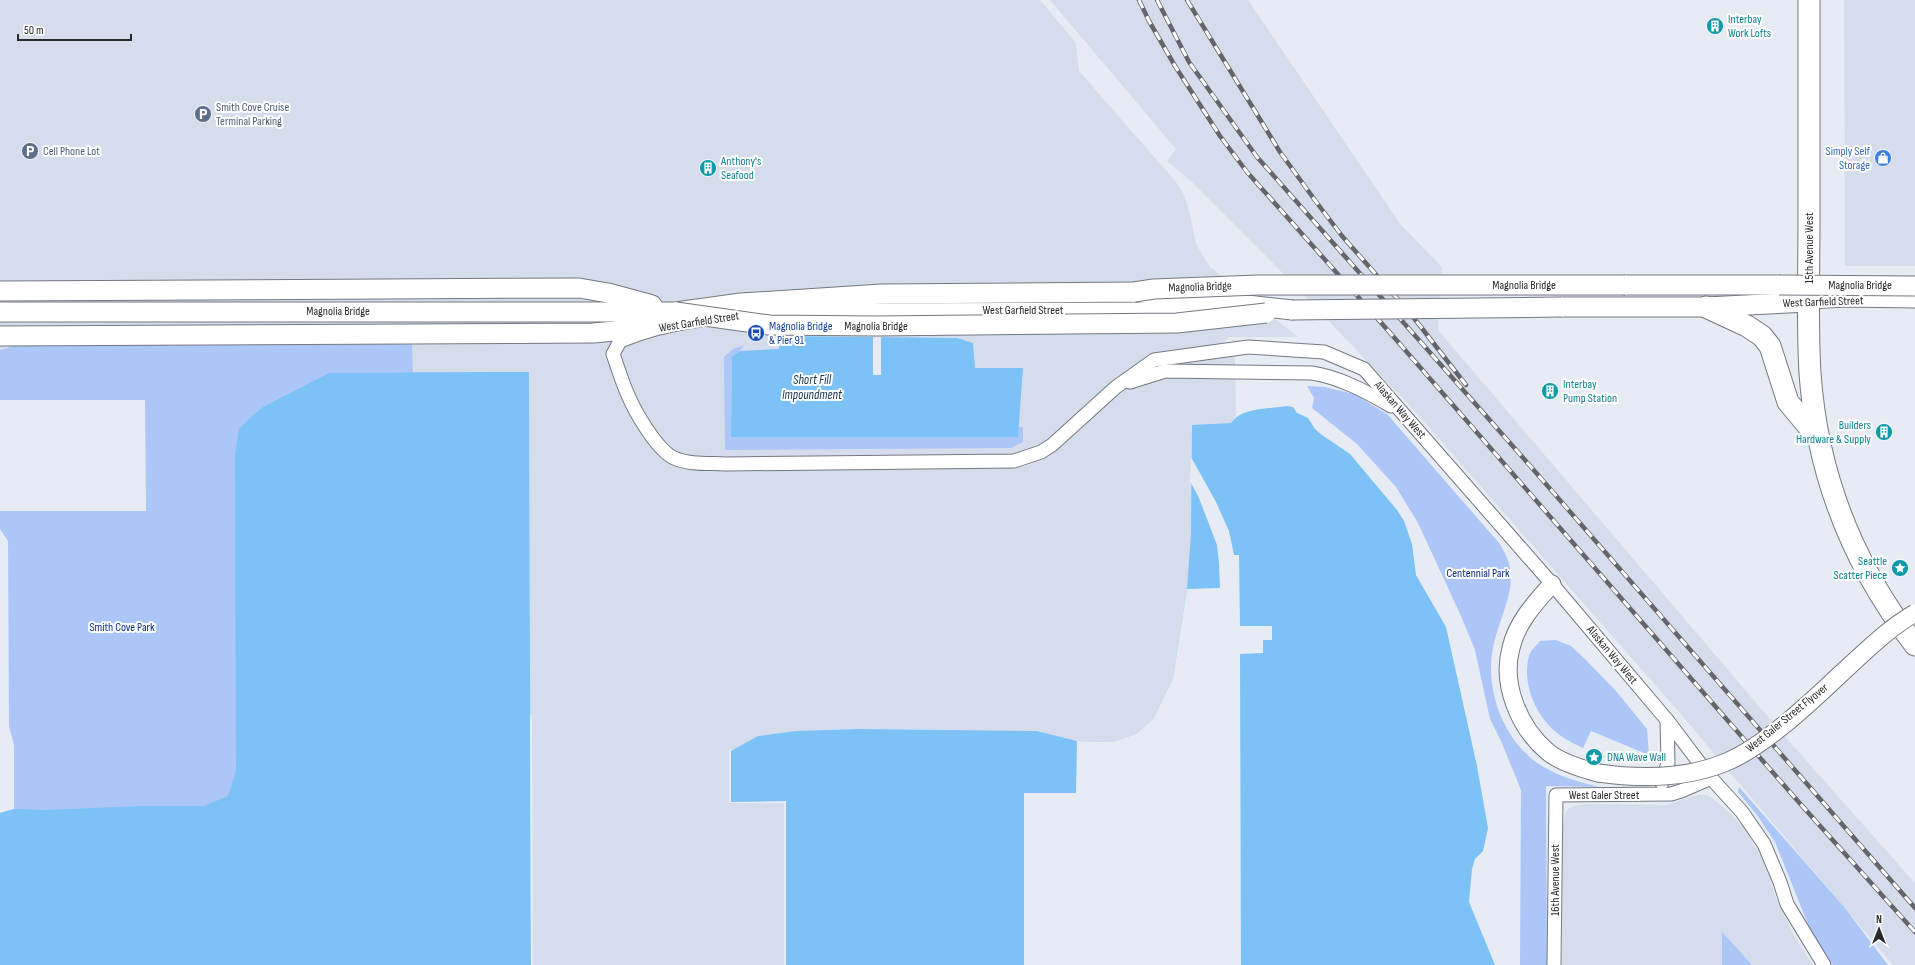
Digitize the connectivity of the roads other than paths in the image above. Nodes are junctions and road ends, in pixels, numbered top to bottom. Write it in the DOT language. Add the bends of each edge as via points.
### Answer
graph roads {
  1 [pos="1809,0"];
  2 [pos="1311,285"];
  3 [pos="1915,286"];
  4 [pos="0,291"];
  5 [pos="1134,292"];
  6 [pos="1216,300"];
  7 [pos="1915,301"];
  8 [pos="1808,302"];
  9 [pos="1706,307"];
  10 [pos="1171,309"];
  11 [pos="1292,310"];
  12 [pos="0,312"];
  13 [pos="676,312"];
  14 [pos="1266,313"];
  15 [pos="0,336"];
  16 [pos="1346,361"];
  17 [pos="1364,369"];
  18 [pos="1340,381"];
  19 [pos="1116,387"];
  20 [pos="1402,413"];
  21 [pos="1820,440"];
  22 [pos="1552,584"];
  23 [pos="1915,614"];
  24 [pos="1913,638"];
  25 [pos="1667,720"];
  26 [pos="1711,778"];
  27 [pos="1556,795"];
  28 [pos="1652,795"];
  29 [pos="1554,965"];
  30 [pos="1824,965"];
  1 -- 8 [label="main road, 15th Avenue West"];
  2 -- 3 [label="main road, Magnolia Bridge, bridge"];
  2 -- 5 [label="main road, Magnolia Bridge, bridge" via="1154,289"];
  2 -- 6 [label="main road" via="1294,292 1248,294"];
  4 -- 13 [label="main road" via="579,288 608,293"];
  5 -- 6 [label="main road, Magnolia Bridge, bridge"];
  5 -- 13 [label="main road, Magnolia Bridge, bridge" via="882,294 741,303"];
  6 -- 10 [label="main road"];
  6 -- 11 [label="main road, Magnolia Bridge"];
  7 -- 8 [label="street, West Garfield Street"];
  8 -- 9 [label="main road, West Garfield Street"];
  8 -- 21 [label="main road, 15th Avenue West" via="1810,374"];
  9 -- 11 [label="main road, Magnolia Bridge, bridge"];
  9 -- 21 [label="main road" via="1762,336 1770,346 1788,402"];
  10 -- 14 [label="main road, bridge" via="1180,312"];
  10 -- 19 [label="street, West Garfield Street" via="886,310 724,316 667,325 620,341 614,354 628,395 649,431 665,452 674,458 692,462 726,464 1014,461 1041,452 1052,445"];
  11 -- 14 [label="main road, Magnolia Bridge"];
  12 -- 13 [label="main road, Magnolia Bridge"];
  13 -- 14 [label="main road, Magnolia Bridge, bridge" via="769,325 876,326 1177,324"];
  13 -- 15 [label="main road" via="614,331 593,333"];
  16 -- 17 [label="street, West Garfield Street"];
  16 -- 18 [label="street"];
  16 -- 19 [label="street, West Garfield Street" via="1324,352 1248,347 1154,360"];
  17 -- 20 [label="street, Alaskan Way West"];
  18 -- 19 [label="street, West Garfield Street" via="1312,373 1165,371"];
  18 -- 20 [label="street, West Garfield Street" via="1370,394"];
  20 -- 22 [label="street, Alaskan Way West"];
  21 -- 24 [label="main road, 15th Avenue West" via="1833,493 1851,541 1893,616"];
  22 -- 23 [label="street, West Galer Street Flyover, bridge" via="1524,617 1511,646 1507,675 1517,710 1533,737 1548,753 1581,769 1627,777 1656,777 1698,771 1747,752 1781,726 1880,638"];
  22 -- 25 [label="street, Alaskan Way West"];
  25 -- 26 [label="street, Alaskan Way West"];
  25 -- 28 [label="street, West Galer Street" via="1668,763 1661,784"];
  26 -- 28 [label="street, West Galer Street" via="1681,791"];
  26 -- 30 [label="street, Alaskan Way West" via="1742,812 1764,844 1787,904"];
  27 -- 28 [label="street, West Galer Street"];
  27 -- 29 [label="street, 16th Avenue West"];
}
